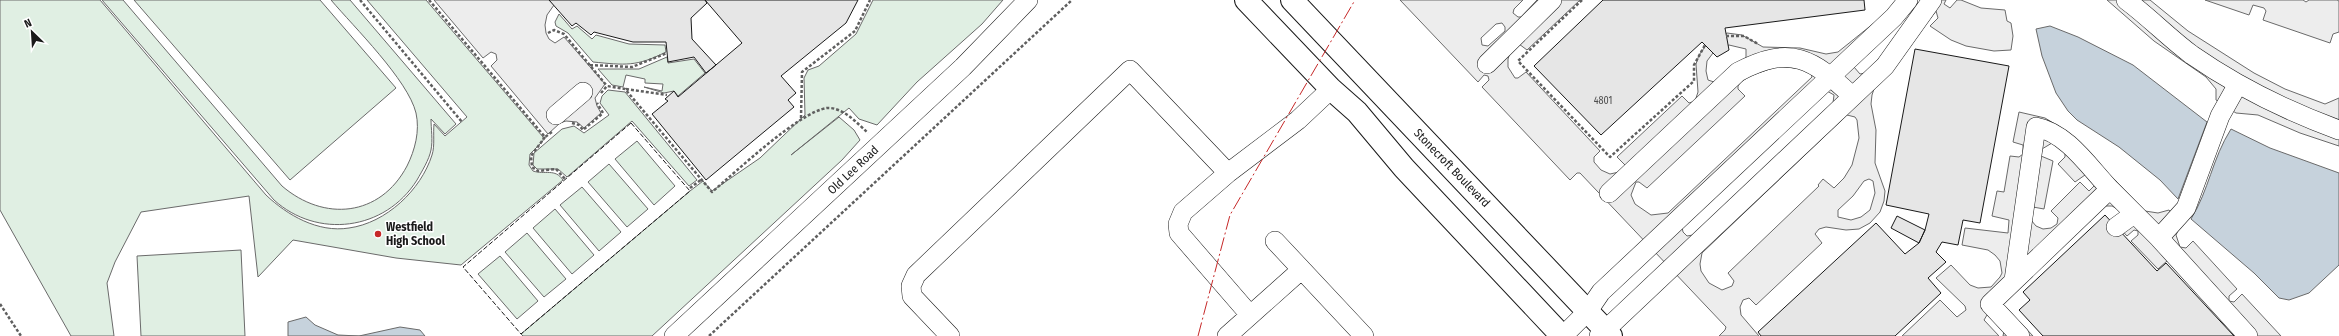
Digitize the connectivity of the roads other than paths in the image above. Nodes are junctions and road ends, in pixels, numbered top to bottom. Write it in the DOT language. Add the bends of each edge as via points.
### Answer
graph roads {
  1 [pos="1028,0"];
  2 [pos="1246,0"];
  3 [pos="1292,0"];
  4 [pos="1552,0"];
  5 [pos="1908,0"];
  6 [pos="1932,0"];
  7 [pos="2126,0"];
  8 [pos="1487,64"];
  9 [pos="1831,76"];
  10 [pos="2238,84"];
  11 [pos="1331,89"];
  12 [pos="583,92"];
  13 [pos="1852,96"];
  14 [pos="556,115"];
  15 [pos="2338,128"];
  16 [pos="1228,173"];
  17 [pos="2110,189"];
  18 [pos="1610,193"];
  19 [pos="2134,214"];
  20 [pos="2116,227"];
  21 [pos="2159,238"];
  22 [pos="1275,241"];
  23 [pos="1301,270"];
  24 [pos="2014,280"];
  25 [pos="1588,311"];
  26 [pos="1250,315"];
  27 [pos="1605,334"];
  28 [pos="1360,335"];
  29 [pos="674,336"];
  30 [pos="950,336"];
  31 [pos="1227,336"];
  32 [pos="1562,336"];
  33 [pos="2020,336"];
  34 [pos="2248,336"];
  1 -- 29 [label="street, Old Lee Road" via="963,67"];
  2 -- 11 [label="main road"];
  3 -- 25 [label="main road, Stonecroft Boulevard"];
  4 -- 8 [label="street"];
  5 -- 9 [label="street" via="1894,17"];
  6 -- 13 [label="street" via="1885,66"];
  7 -- 10 [label="street" via="2192,54"];
  9 -- 13 [label="street"];
  9 -- 18 [label="street" via="1806,60 1794,58 1768,60 1743,70"];
  9 -- 25 [label="street" via="1601,292"];
  10 -- 15 [label="street" via="2270,102"];
  10 -- 21 [label="street" via="2220,116 2186,208"];
  11 -- 16 [label="street" via="1298,120"];
  11 -- 32 [label="main road" via="1357,112 1404,168"];
  12 -- 14 [label="street"];
  13 -- 27 [label="street"];
  16 -- 26 [label="street" via="1183,212 1178,224 1179,233"];
  16 -- 30 [label="street" via="1130,70 916,275 911,286 912,296"];
  17 -- 19 [label="street"];
  17 -- 24 [label="street"];
  17 -- 24 [label="street" via="2064,140 2046,129 2036,127"];
  19 -- 20 [label="street"];
  19 -- 21 [label="street"];
  21 -- 34 [label="street"];
  22 -- 23 [label="street"];
  23 -- 26 [label="street"];
  23 -- 28 [label="street"];
  24 -- 33 [label="street" via="1990,304"];
  25 -- 27 [label="main road, Stonecroft Boulevard"];
  25 -- 32 [label="street"];
  26 -- 31 [label="street"];
}
